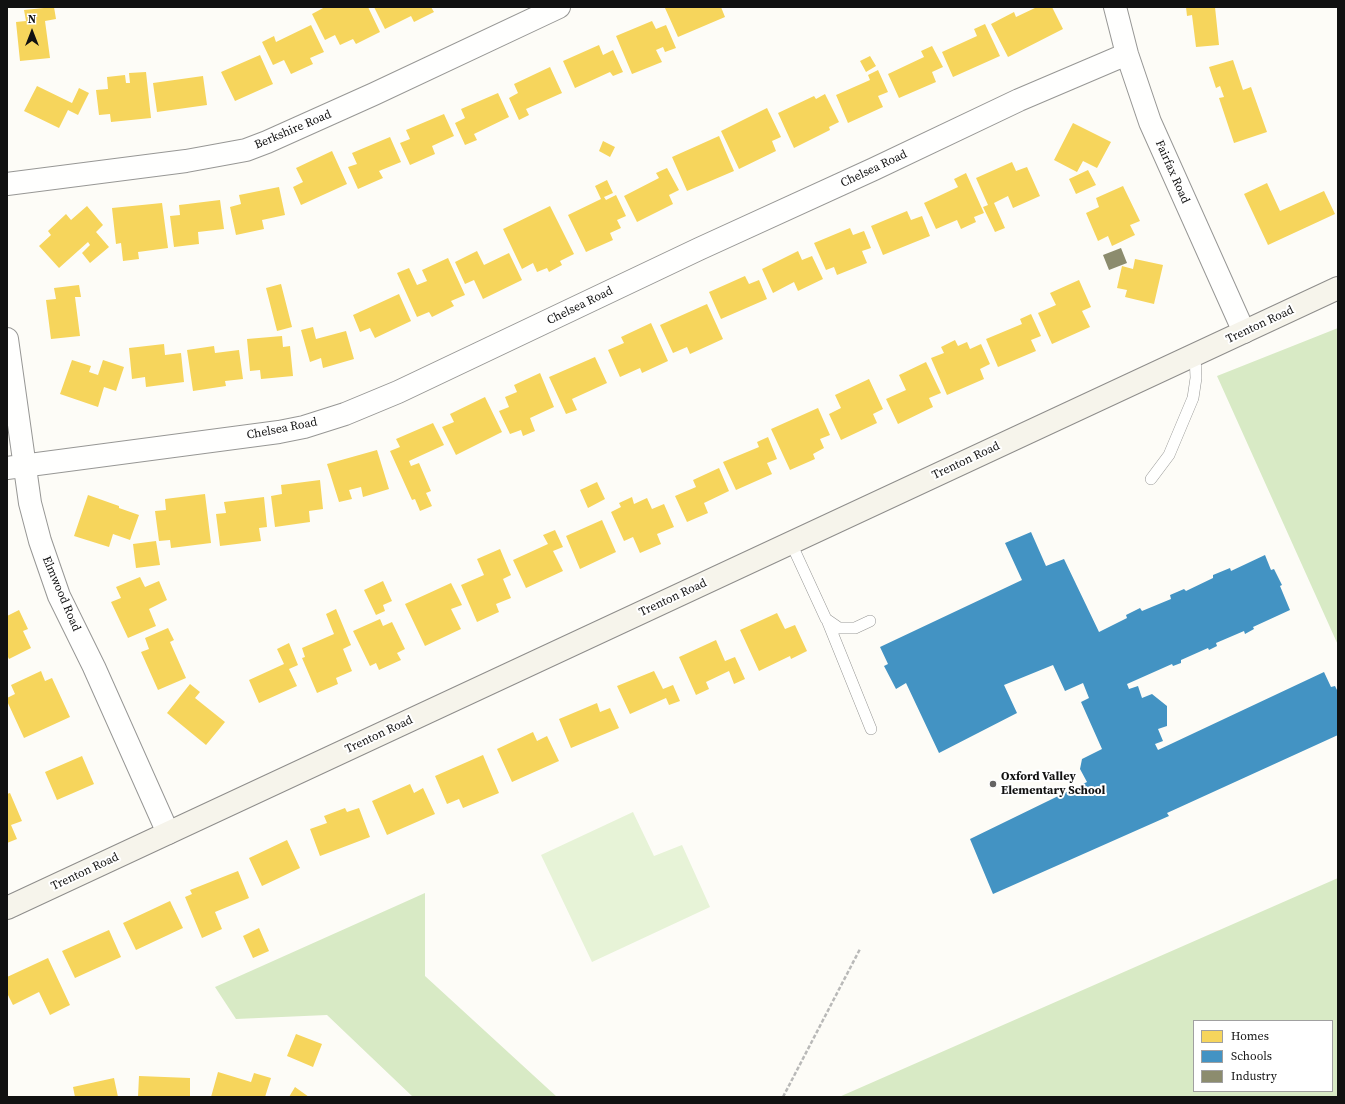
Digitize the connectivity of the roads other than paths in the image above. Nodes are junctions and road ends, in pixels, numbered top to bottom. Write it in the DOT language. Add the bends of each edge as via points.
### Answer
graph roads {
  1 [pos="559,7"];
  2 [pos="1115,7"];
  3 [pos="1127,54"];
  4 [pos="7,184"];
  5 [pos="1338,288"];
  6 [pos="1244,332"];
  7 [pos="7,339"];
  8 [pos="1195,355"];
  9 [pos="16,467"];
  10 [pos="1151,479"];
  11 [pos="791,543"];
  12 [pos="826,619"];
  13 [pos="870,621"];
  14 [pos="871,729"];
  15 [pos="168,833"];
  16 [pos="7,908"];
  1 -- 4 [label="street, Berkshire Road" via="367,97 246,150 186,161"];
  2 -- 3 [label="street, Fairfax Road"];
  3 -- 6 [label="street, Fairfax Road" via="1150,122"];
  3 -- 9 [label="street, Chelsea Road" via="1018,100 398,392 344,414 304,428"];
  5 -- 6 [label="main road, Trenton Road"];
  6 -- 8 [label="main road, Trenton Road"];
  7 -- 9 [label="street, Elmwood Road"];
  8 -- 10 [label="lane" via="1196,378 1193,398 1168,455"];
  8 -- 11 [label="main road, Trenton Road"];
  9 -- 15 [label="street, Elmwood Road" via="59,596 94,667"];
  11 -- 12 [label="lane"];
  11 -- 15 [label="main road, Trenton Road"];
  12 -- 13 [label="lane" via="839,628 855,628"];
  12 -- 14 [label="lane"];
  15 -- 16 [label="main road, Trenton Road"];
}
